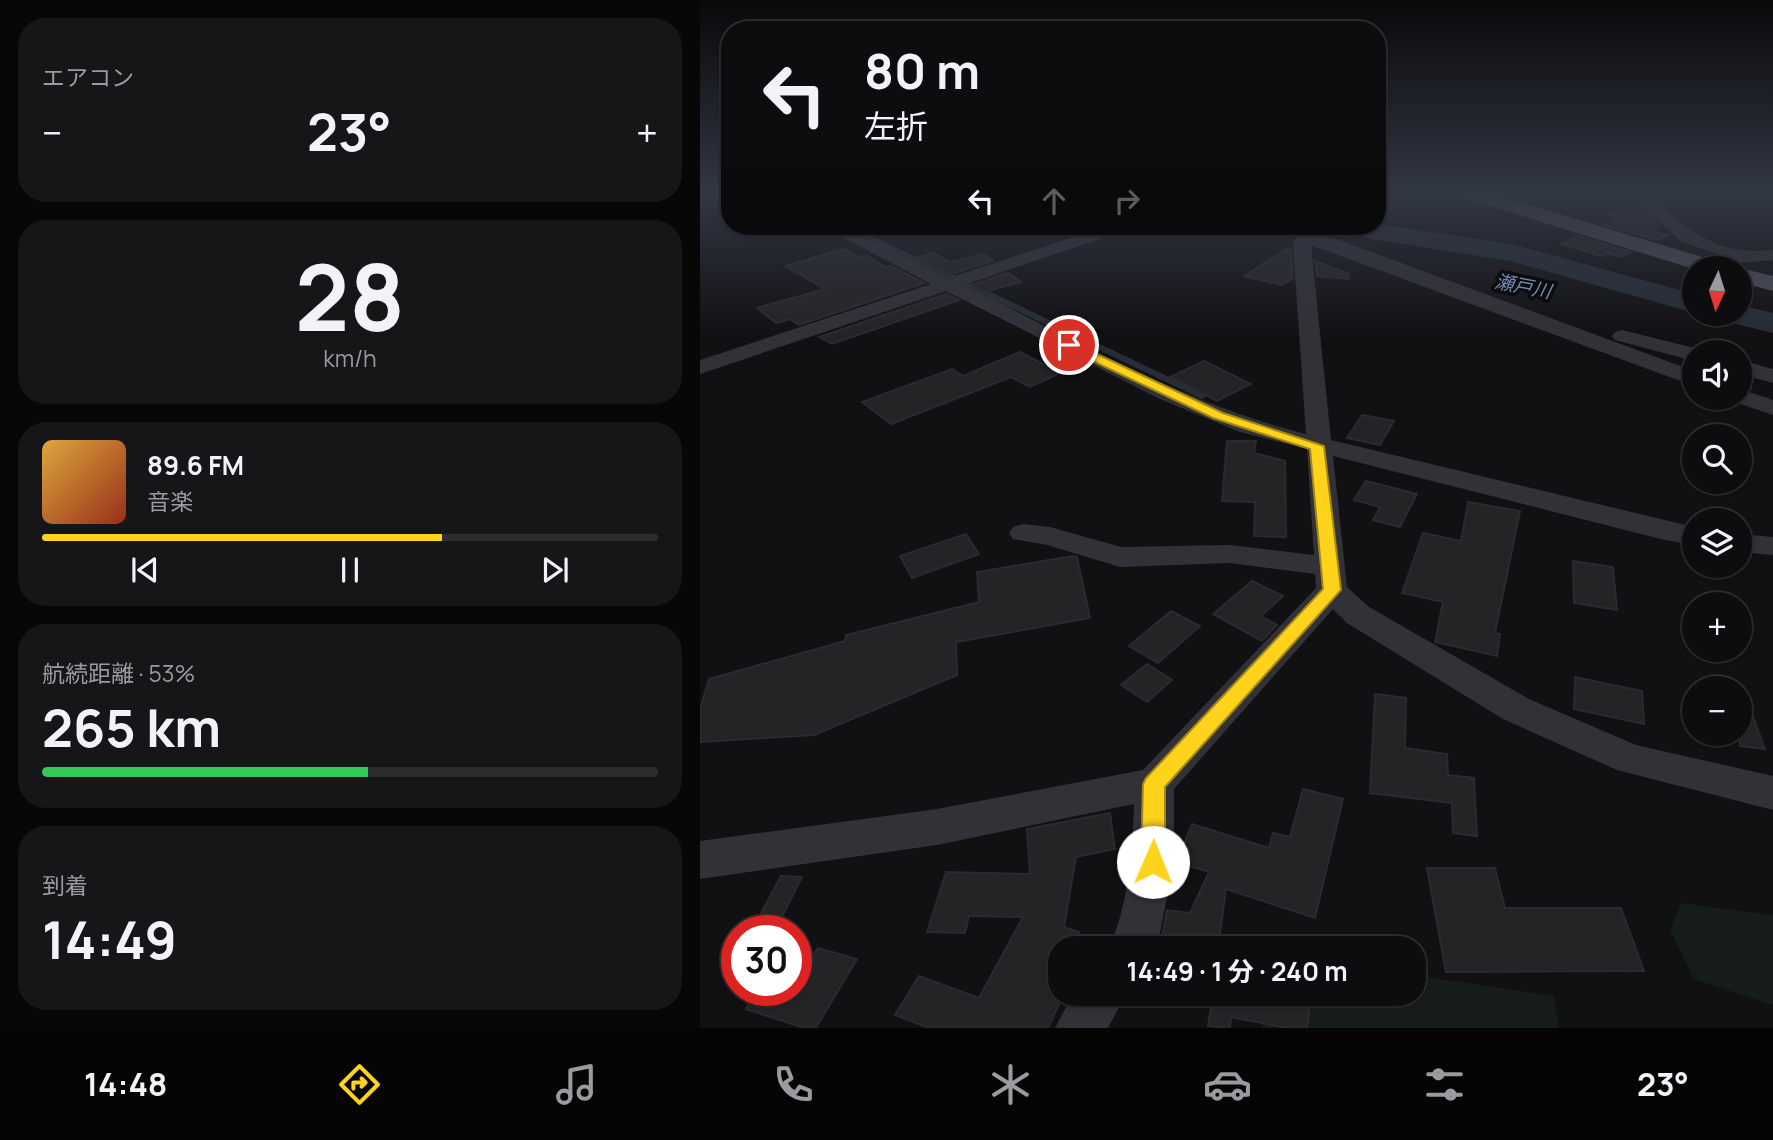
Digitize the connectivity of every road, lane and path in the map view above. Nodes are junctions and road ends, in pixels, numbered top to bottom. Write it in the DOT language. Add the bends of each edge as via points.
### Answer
graph roads {
  1 [pos="862,242"];
  2 [pos="1061,242"];
  3 [pos="1303,242"];
  4 [pos="1327,242"];
  5 [pos="1630,242"];
  6 [pos="1695,242"];
  7 [pos="1773,255"];
  8 [pos="1722,256"];
  9 [pos="1682,258"];
  10 [pos="1752,262"];
  11 [pos="1752,272"];
  12 [pos="946,284"];
  13 [pos="1773,284"];
  14 [pos="1568,333"];
  15 [pos="1682,352"];
  16 [pos="700,367"];
  17 [pos="1752,370"];
  18 [pos="1682,375"];
  19 [pos="1773,376"];
  20 [pos="1752,400"];
  21 [pos="1773,408"];
  22 [pos="1317,446"];
  23 [pos="1023,533"];
  24 [pos="1682,533"];
  25 [pos="1752,544"];
  26 [pos="1773,546"];
  27 [pos="1330,578"];
  28 [pos="1154,784"];
  29 [pos="1773,793"];
  30 [pos="700,859"];
  31 [pos="1138,936"];
  32 [pos="1094,1006"];
  33 [pos="1079,1028"];
  1 -- 12 [label="street"];
  2 -- 12 [label="street"];
  3 -- 22 [label="street"];
  4 -- 14 [label="street"];
  5 -- 9 [label="main road"];
  6 -- 8 [label="street"];
  7 -- 10 [label="street"];
  11 -- 13 [label="main road"];
  12 -- 16 [label="street"];
  12 -- 22 [label="street" via="1168,394 1249,427"];
  14 -- 15 [label="street" via="1598,329"];
  14 -- 18 [label="street"];
  17 -- 19 [label="street"];
  20 -- 21 [label="street"];
  22 -- 24 [label="street"];
  22 -- 27 [label="street"];
  23 -- 27 [label="street" via="1050,536 1120,557 1230,554"];
  25 -- 26 [label="street"];
  27 -- 28 [label="street"];
  27 -- 29 [label="street" via="1358,615 1516,709 1630,759"];
  28 -- 30 [label="street" via="937,827"];
  28 -- 31 [label="street" via="1153,862"];
  32 -- 33 [label="street"];
}
